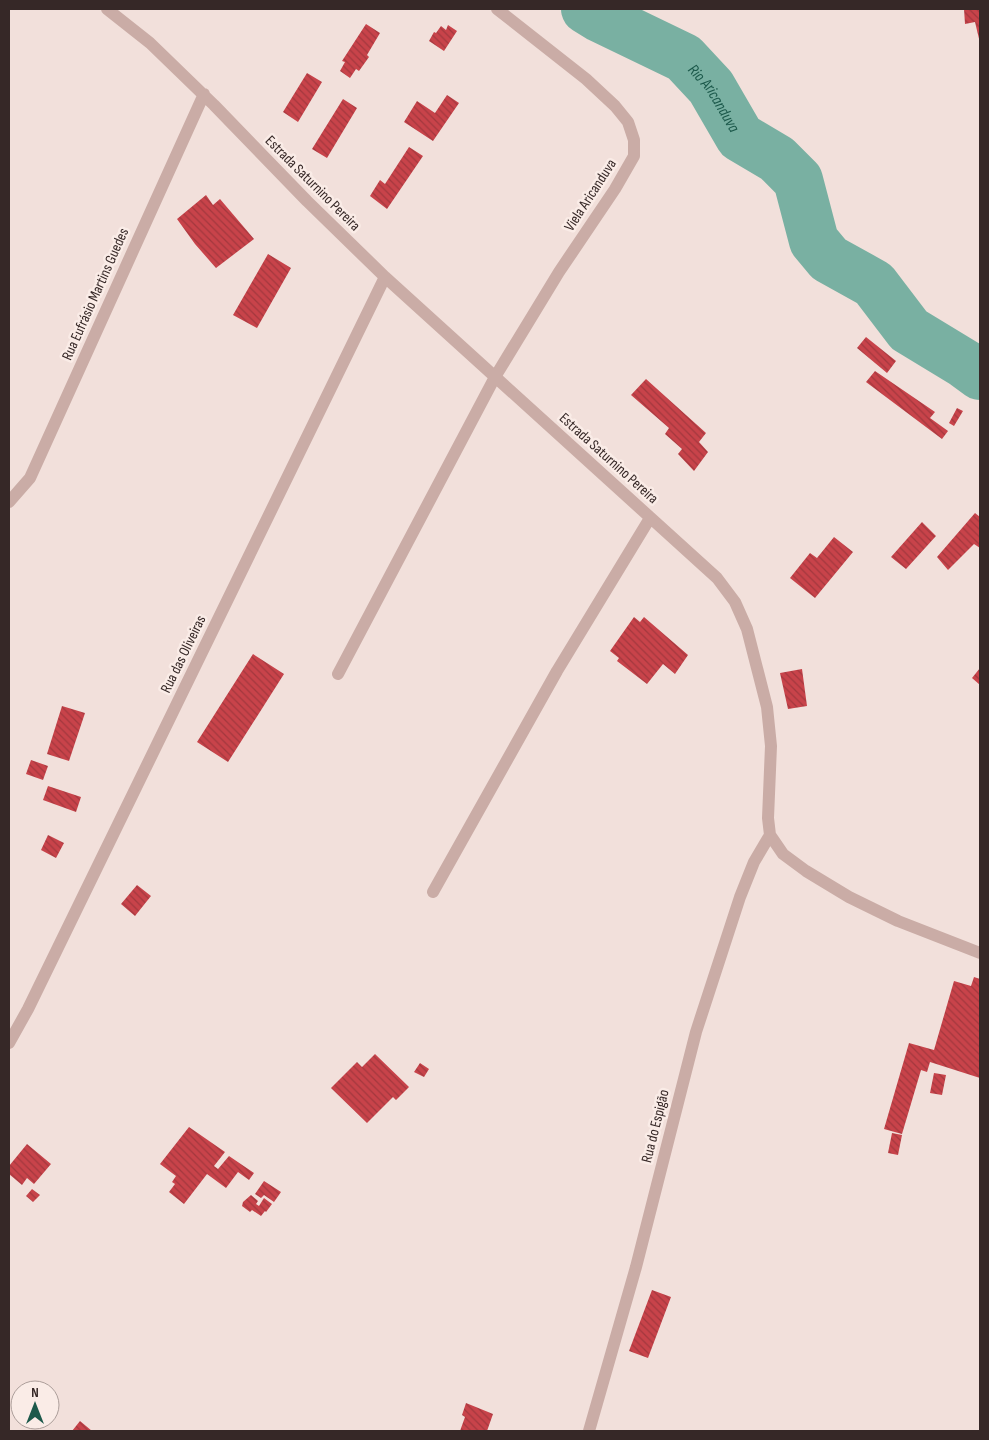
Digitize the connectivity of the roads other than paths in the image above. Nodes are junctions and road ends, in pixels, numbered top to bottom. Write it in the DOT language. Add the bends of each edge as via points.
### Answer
graph roads {
  1 [pos="107,9"];
  2 [pos="497,9"];
  3 [pos="204,94"];
  4 [pos="385,277"];
  5 [pos="494,377"];
  6 [pos="9,502"];
  7 [pos="650,518"];
  8 [pos="338,674"];
  9 [pos="770,835"];
  10 [pos="433,892"];
  11 [pos="980,953"];
  12 [pos="9,1043"];
  13 [pos="589,1431"];
  1 -- 3 [label="street, Estrada Saturnino Pereira" via="150,43"];
  2 -- 5 [label="street, Viela Aricanduva" via="586,79 614,106 628,122 634,140 634,156"];
  3 -- 4 [label="street, Estrada Saturnino Pereira"];
  3 -- 6 [label="street, Rua Eufrásio Martins Guedes" via="30,478"];
  4 -- 5 [label="street, Estrada Saturnino Pereira"];
  4 -- 12 [label="street, Rua das Oliveiras"];
  5 -- 7 [label="street, Estrada Saturnino Pereira"];
  5 -- 8 [label="street, Viela Aricanduva"];
  7 -- 9 [label="street, Estrada Saturnino Pereira" via="717,578 735,602 747,629 767,707 771,746"];
  7 -- 10 [label="street" via="557,671"];
  9 -- 11 [label="street" via="784,854 806,872 849,897 898,921"];
  9 -- 13 [label="street, Rua do Espigão" via="754,862 740,897 696,1032 636,1267"];
}
